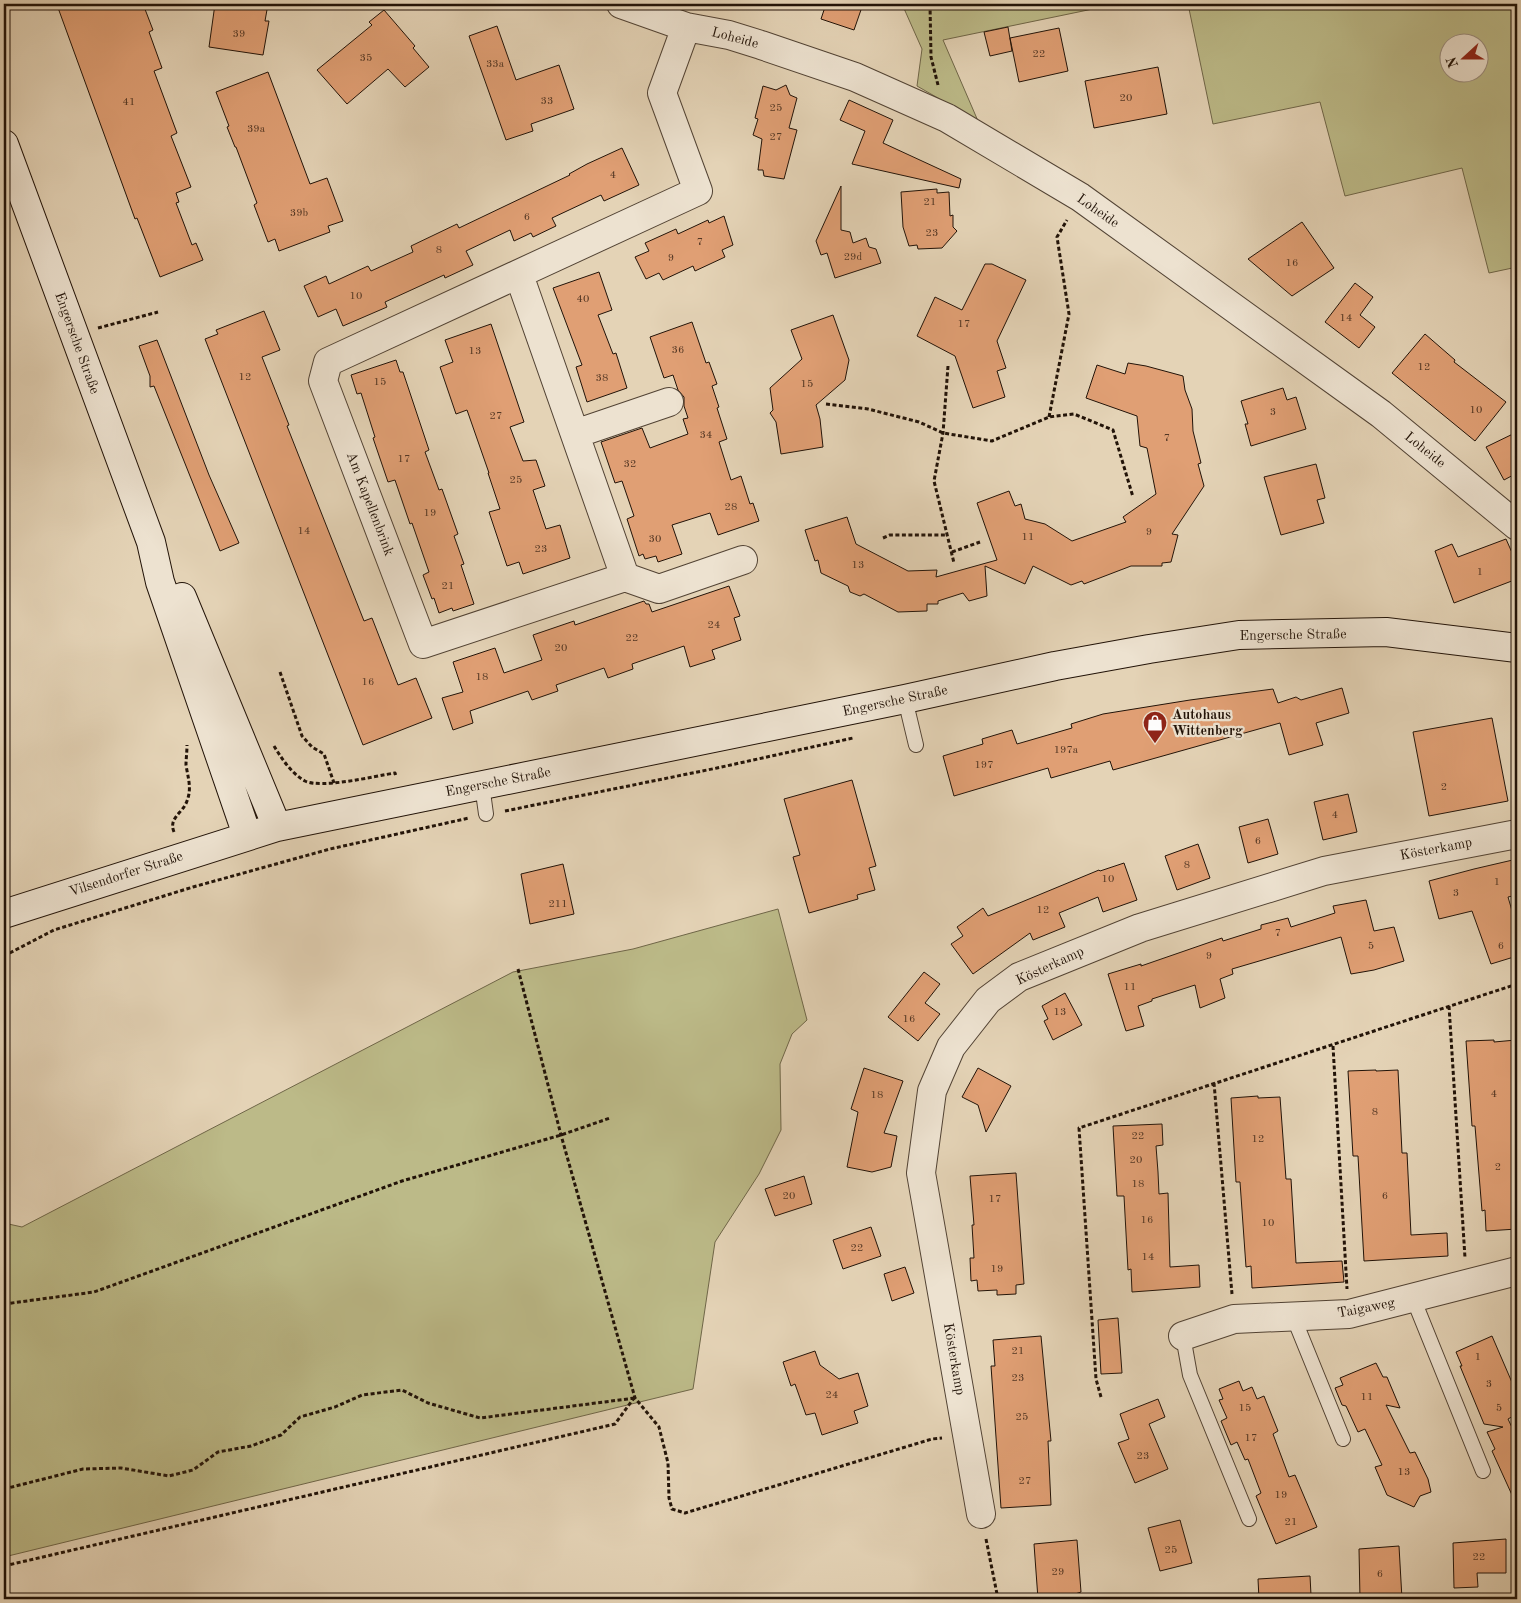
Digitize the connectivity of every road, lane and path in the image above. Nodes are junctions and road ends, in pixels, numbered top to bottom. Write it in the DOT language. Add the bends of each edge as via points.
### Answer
graph roads {
  1 [pos="621,4"];
  2 [pos="930,4"];
  3 [pos="686,27"];
  4 [pos="948,118"];
  5 [pos="4,144"];
  6 [pos="1080,198"];
  7 [pos="519,275"];
  8 [pos="158,312"];
  9 [pos="74,334"];
  10 [pos="948,366"];
  11 [pos="669,402"];
  12 [pos="826,404"];
  13 [pos="1049,417"];
  14 [pos="943,433"];
  15 [pos="575,434"];
  16 [pos="1134,497"];
  17 [pos="1517,526"];
  18 [pos="947,535"];
  19 [pos="883,538"];
  20 [pos="151,542"];
  21 [pos="980,542"];
  22 [pos="952,552"];
  23 [pos="743,560"];
  24 [pos="954,563"];
  25 [pos="625,577"];
  26 [pos="1517,648"];
  27 [pos="280,672"];
  28 [pos="905,699"];
  29 [pos="858,737"];
  30 [pos="270,738"];
  31 [pos="187,740"];
  32 [pos="916,745"];
  33 [pos="334,783"];
  34 [pos="482,785"];
  35 [pos="401,801"];
  36 [pos="486,814"];
  37 [pos="278,827"];
  38 [pos="1517,834"];
  39 [pos="247,835"];
  40 [pos="182,856"];
  41 [pos="193,887"];
  42 [pos="4,914"];
  43 [pos="4,956"];
  44 [pos="518,969"];
  45 [pos="1517,984"];
  46 [pos="1449,1006"];
  47 [pos="1332,1046"];
  48 [pos="1214,1083"];
  49 [pos="610,1118"];
  50 [pos="561,1135"];
  51 [pos="1517,1271"];
  52 [pos="1467,1284"];
  53 [pos="1413,1298"];
  54 [pos="4,1304"];
  55 [pos="1349,1314"];
  56 [pos="1293,1316"];
  57 [pos="1234,1319"];
  58 [pos="1183,1336"];
  59 [pos="1101,1397"];
  60 [pos="635,1398"];
  61 [pos="967,1436"];
  62 [pos="1343,1439"];
  63 [pos="1483,1471"];
  64 [pos="4,1489"];
  65 [pos="981,1514"];
  66 [pos="1249,1519"];
  67 [pos="4,1566"];
  68 [pos="998,1599"];
  1 -- 3 [label="street, Loheide"];
  2 -- 4 [label="path" via="931,57"];
  3 -- 4 [label="street, Loheide" via="737,38 846,74"];
  3 -- 7 [label="street, Am Kapellenbrink" via="662,93 698,191"];
  4 -- 6 [label="street, Loheide"];
  5 -- 9 [label="street, Engersche Straße"];
  6 -- 13 [label="path" via="1057,237 1069,314"];
  6 -- 17 [label="street, Loheide" via="1381,414"];
  7 -- 15 [label="street"];
  7 -- 25 [label="street, Am Kapellenbrink" via="328,362 323,381 424,644"];
  8 -- 9 [label="path"];
  9 -- 20 [label="street, Engersche Straße"];
  10 -- 14 [label="path"];
  11 -- 15 [label="street"];
  12 -- 14 [label="path" via="868,409 919,422"];
  13 -- 14 [label="path" via="992,441"];
  13 -- 16 [label="path" via="1074,414 1113,430"];
  14 -- 18 [label="path" via="934,481"];
  15 -- 25 [label="street"];
  18 -- 19 [label="path" via="890,535"];
  18 -- 22 [label="path"];
  20 -- 37 [label="street, Engersche Straße" via="173,576"];
  20 -- 39 [label="street, Engersche Straße" via="160,582"];
  21 -- 22 [label="path"];
  22 -- 24 [label="path"];
  23 -- 25 [label="street" via="659,589"];
  26 -- 28 [label="street, Engersche Straße" via="1386,632 1239,635 1055,666"];
  27 -- 33 [label="path" via="302,736 324,754"];
  28 -- 32 [label="lane"];
  28 -- 34 [label="street, Engersche Straße"];
  29 -- 36 [label="path"];
  30 -- 33 [label="path" via="287,766 306,781"];
  31 -- 40 [label="path" via="190,790 187,804 174,818 172,827"];
  33 -- 35 [label="path" via="395,773"];
  34 -- 35 [label="street, Engersche Straße"];
  34 -- 36 [label="lane"];
  35 -- 37 [label="street, Engersche Straße"];
  36 -- 41 [label="path" via="330,849"];
  37 -- 39 [label="street, Engersche Straße"];
  38 -- 61 [label="street, Kösterkamp" via="1324,871 1150,925 1019,978 988,1000 951,1047 932,1091 921,1173"];
  39 -- 40 [label="street, Vilsendorfer Straße"];
  40 -- 41 [label="path"];
  40 -- 42 [label="street, Vilsendorfer Straße"];
  41 -- 43 [label="path" via="54,930"];
  44 -- 50 [label="path"];
  45 -- 46 [label="path"];
  46 -- 47 [label="path"];
  46 -- 52 [label="path"];
  47 -- 48 [label="path"];
  47 -- 55 [label="path"];
  48 -- 57 [label="path"];
  48 -- 59 [label="path" via="1078,1128 1096,1379"];
  49 -- 50 [label="path"];
  50 -- 54 [label="path" via="402,1181 94,1292"];
  50 -- 60 [label="path"];
  51 -- 52 [label="street, Taigaweg"];
  52 -- 53 [label="street, Taigaweg"];
  53 -- 55 [label="street, Taigaweg"];
  53 -- 63 [label="lane"];
  55 -- 56 [label="street, Taigaweg"];
  56 -- 57 [label="street, Taigaweg"];
  56 -- 62 [label="lane"];
  57 -- 58 [label="street, Taigaweg"];
  58 -- 66 [label="lane" via="1190,1375"];
  60 -- 61 [label="path" via="659,1427 668,1463 672,1509 685,1513 932,1439"];
  60 -- 64 [label="path" via="480,1418 428,1403 402,1390 362,1395 300,1417 281,1435 251,1446 218,1452 193,1470 169,1476 121,1468 83,1469"];
  60 -- 67 [label="path" via="615,1424"];
  61 -- 65 [label="street, Kösterkamp"];
  65 -- 68 [label="path"];
}
